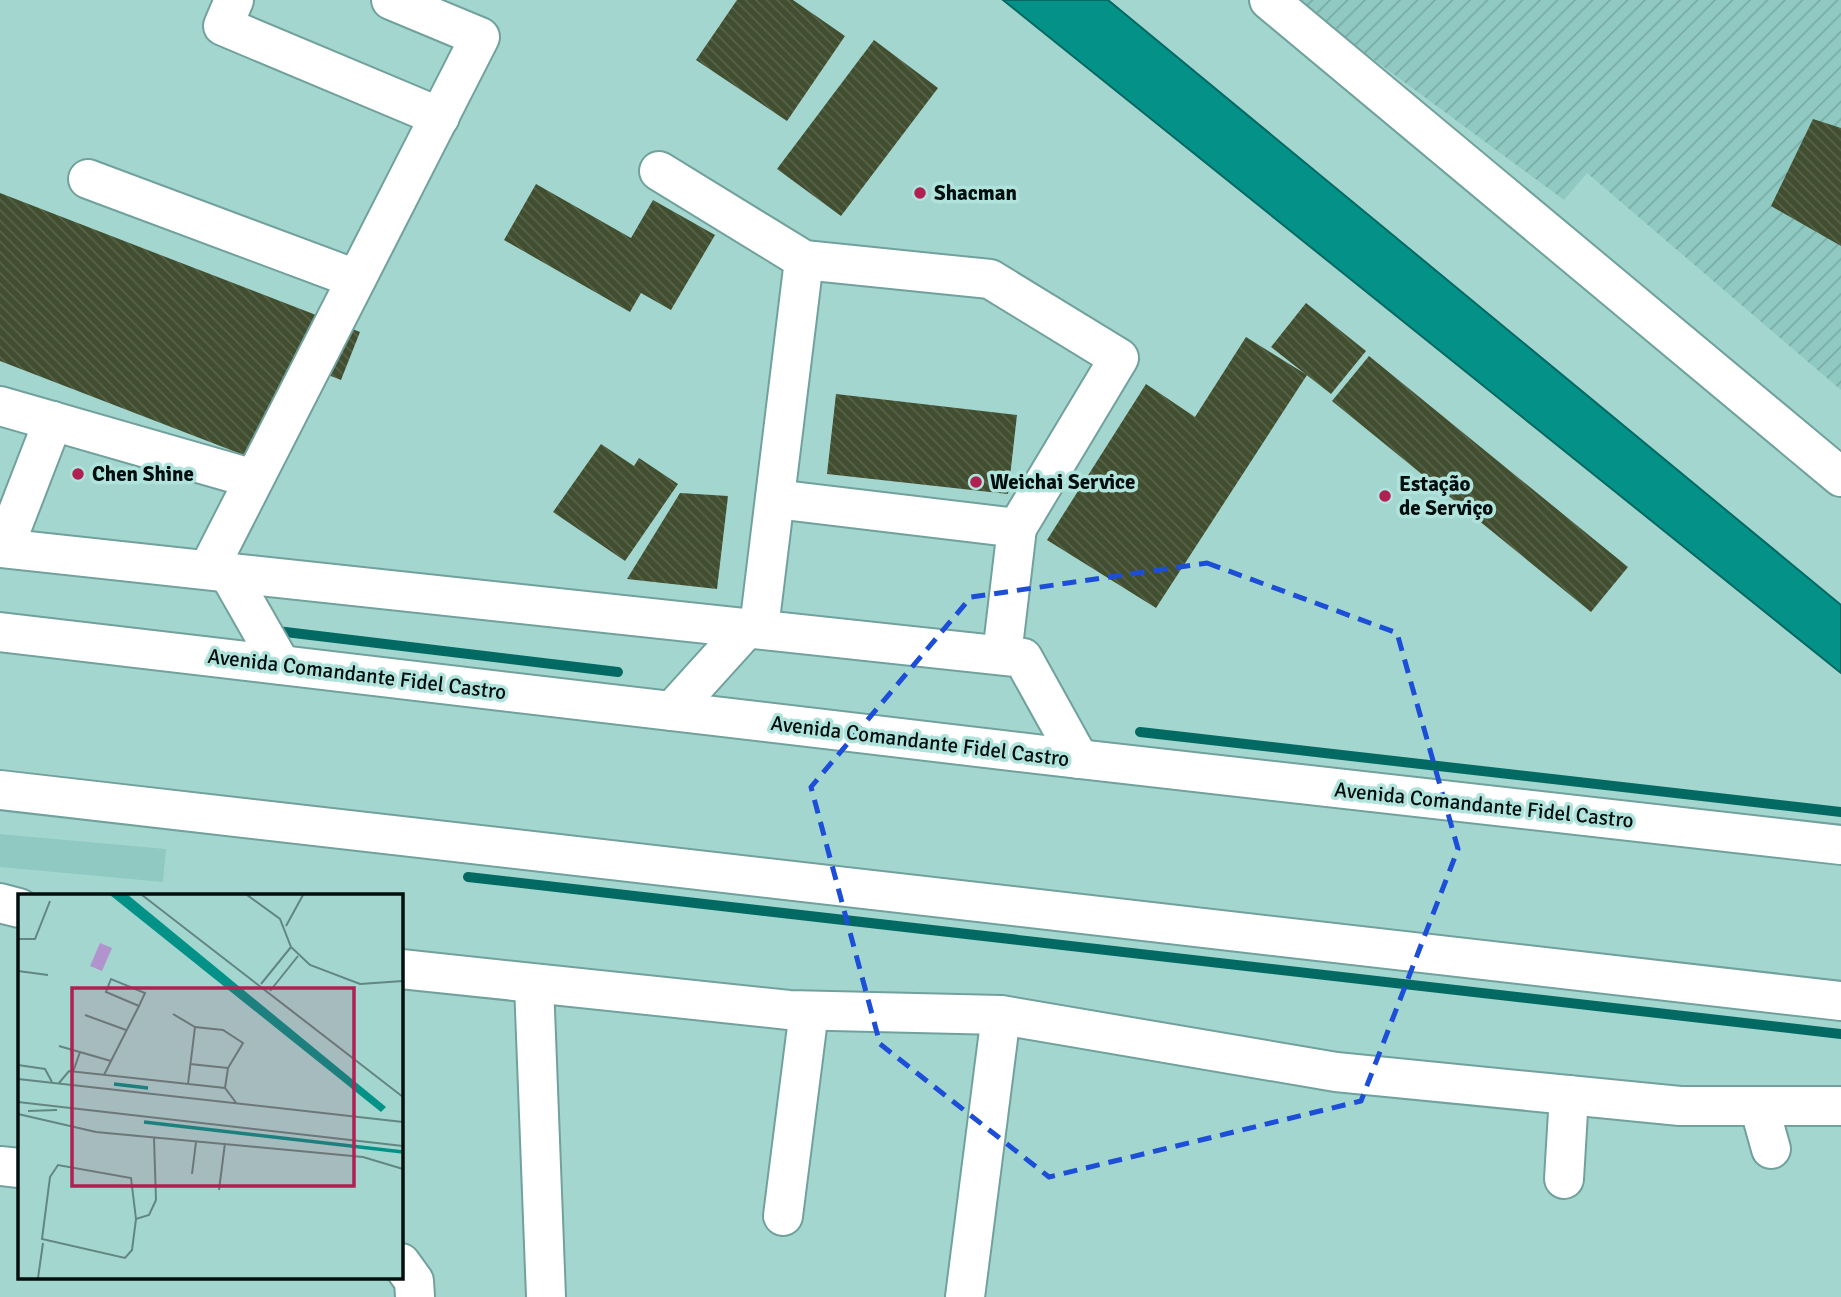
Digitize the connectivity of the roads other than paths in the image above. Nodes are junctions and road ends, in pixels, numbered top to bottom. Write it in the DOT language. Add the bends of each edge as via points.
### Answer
graph roads {
  1 [pos="234,0"];
  2 [pos="391,0"];
  3 [pos="1292,7"];
  4 [pos="440,117"];
  5 [pos="659,172"];
  6 [pos="88,179"];
  7 [pos="804,260"];
  8 [pos="356,279"];
  9 [pos="0,405"];
  10 [pos="53,421"];
  11 [pos="1841,477"];
  12 [pos="254,479"];
  13 [pos="775,499"];
  14 [pos="1017,528"];
  15 [pos="2,548"];
  16 [pos="218,571"];
  17 [pos="754,627"];
  18 [pos="0,632"];
  19 [pos="1002,655"];
  20 [pos="281,665"];
  21 [pos="672,711"];
  22 [pos="1079,759"];
  23 [pos="3,791"];
  24 [pos="1841,845"];
  25 [pos="0,903"];
  26 [pos="18,908"];
  27 [pos="402,969"];
  28 [pos="534,984"];
  29 [pos="1841,1001"];
  30 [pos="809,1011"];
  31 [pos="1001,1015"];
  32 [pos="1569,1096"];
  33 [pos="1759,1106"];
  34 [pos="1841,1106"];
  35 [pos="1771,1149"];
  36 [pos="0,1166"];
  37 [pos="18,1168"];
  38 [pos="1564,1179"];
  39 [pos="783,1216"];
  40 [pos="402,1264"];
  41 [pos="415,1297"];
  42 [pos="546,1297"];
  43 [pos="965,1297"];
  1 -- 4 [label="main road" via="223,26"];
  2 -- 4 [label="main road" via="480,37"];
  3 -- 11 [label="main road"];
  4 -- 8 [label="main road"];
  5 -- 7 [label="main road"];
  6 -- 8 [label="main road"];
  7 -- 13 [label="main road"];
  7 -- 14 [label="main road" via="990,279 1119,358"];
  8 -- 12 [label="main road"];
  9 -- 10 [label="main road"];
  10 -- 12 [label="main road"];
  10 -- 15 [label="main road"];
  12 -- 16 [label="main road"];
  13 -- 14 [label="main road"];
  13 -- 17 [label="main road"];
  14 -- 19 [label="main road"];
  15 -- 16 [label="main road"];
  16 -- 17 [label="main road"];
  16 -- 20 [label="main road"];
  17 -- 19 [label="main road"];
  17 -- 21 [label="main road"];
  18 -- 20 [label="main road, Avenida Comandante Fidel Castro"];
  19 -- 22 [label="main road" via="1023,658"];
  20 -- 21 [label="main road, Avenida Comandante Fidel Castro"];
  21 -- 22 [label="main road, Avenida Comandante Fidel Castro"];
  22 -- 24 [label="main road, Avenida Comandante Fidel Castro"];
  23 -- 29 [label="main road"];
  25 -- 26 [label="main road"];
  27 -- 28 [label="main road"];
  28 -- 30 [label="main road"];
  28 -- 42 [label="main road"];
  30 -- 31 [label="main road"];
  30 -- 39 [label="main road"];
  31 -- 32 [label="main road" via="1336,1072"];
  31 -- 43 [label="main road"];
  32 -- 33 [label="main road" via="1680,1106"];
  32 -- 38 [label="main road"];
  33 -- 34 [label="main road"];
  33 -- 35 [label="main road"];
  36 -- 37 [label="main road"];
  40 -- 41 [label="main road" via="414,1281"];
}
